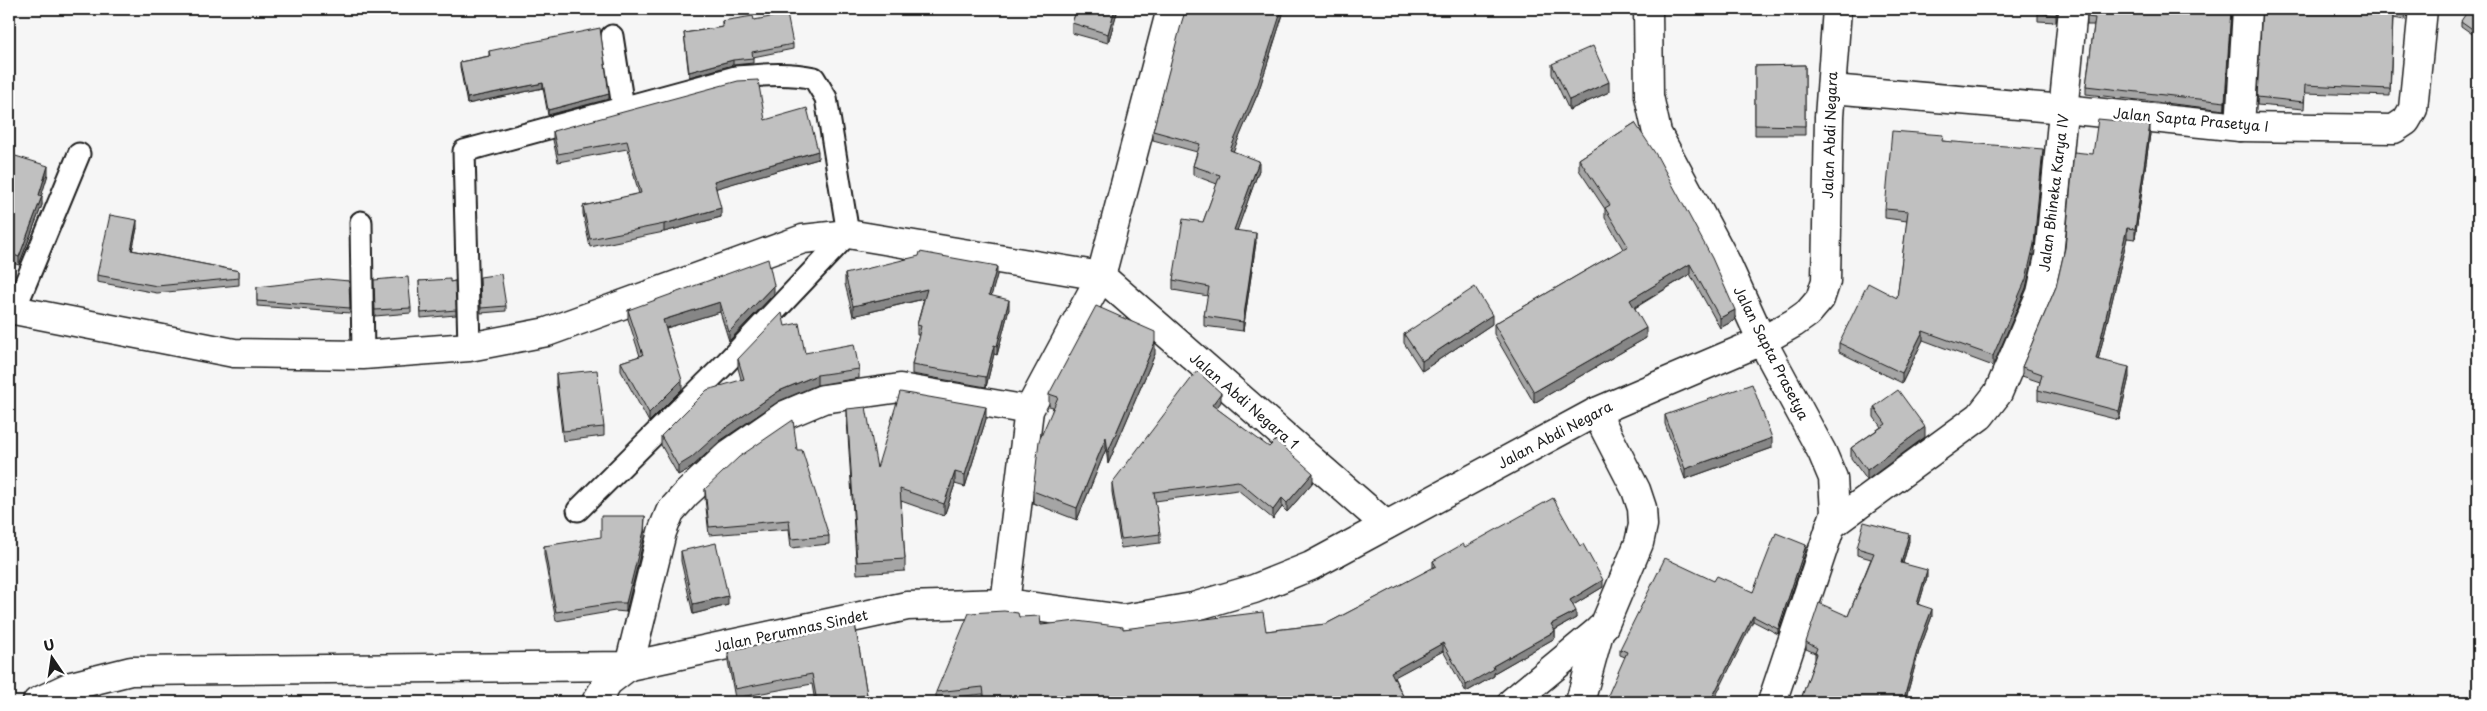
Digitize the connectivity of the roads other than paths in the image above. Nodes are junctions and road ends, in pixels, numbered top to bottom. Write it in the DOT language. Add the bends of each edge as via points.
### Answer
graph roads {
  1 [pos="1171,9"];
  2 [pos="1648,9"];
  3 [pos="1837,9"];
  4 [pos="2073,9"];
  5 [pos="2246,9"];
  6 [pos="2423,9"];
  7 [pos="612,36"];
  8 [pos="1832,89"];
  9 [pos="623,107"];
  10 [pos="2064,109"];
  11 [pos="2240,127"];
  12 [pos="79,154"];
  13 [pos="361,222"];
  14 [pos="848,234"];
  15 [pos="1101,276"];
  16 [pos="11,310"];
  17 [pos="1762,340"];
  18 [pos="469,347"];
  19 [pos="364,355"];
  20 [pos="1029,410"];
  21 [pos="1596,412"];
  22 [pos="578,510"];
  23 [pos="1386,525"];
  24 [pos="1830,526"];
  25 [pos="1005,603"];
  26 [pos="1600,629"];
  27 [pos="629,666"];
  28 [pos="37,702"];
  29 [pos="596,702"];
  30 [pos="1512,702"];
  31 [pos="1580,702"];
  32 [pos="1772,702"];
  1 -- 15 [label="street"];
  2 -- 17 [label="street, Jalan Sapta Prasetya" via="1649,96 1657,133 1726,262"];
  3 -- 8 [label="street, Jalan Abdi Negara"];
  4 -- 10 [label="street, Jalan Bhineka Karya IV"];
  5 -- 11 [label="street"];
  6 -- 11 [label="street, Jalan Sapta Prasetya I" via="2412,109 2406,121 2394,129"];
  7 -- 9 [label="lane"];
  8 -- 10 [label="street, Jalan Sapta Prasetya I"];
  8 -- 17 [label="street, Jalan Abdi Negara" via="1826,281 1820,299 1808,314"];
  9 -- 14 [label="lane" via="736,78 774,74 814,78 826,98"];
  9 -- 18 [label="lane" via="464,151"];
  10 -- 11 [label="street, Jalan Sapta Prasetya I"];
  10 -- 24 [label="street, Jalan Bhineka Karya IV" via="2041,292 1998,393 1980,416"];
  12 -- 16 [label="lane"];
  13 -- 19 [label="lane"];
  14 -- 15 [label="street"];
  14 -- 18 [label="street" via="803,239 547,332"];
  14 -- 22 [label="lane" via="721,368"];
  15 -- 20 [label="street"];
  15 -- 23 [label="street, Jalan Abdi Negara 1"];
  16 -- 19 [label="street" via="234,353"];
  17 -- 21 [label="street, Jalan Abdi Negara"];
  17 -- 24 [label="street, Jalan Sapta Prasetya" via="1829,467 1835,500"];
  18 -- 19 [label="street"];
  20 -- 25 [label="street"];
  20 -- 27 [label="street" via="900,388 824,399 785,414 729,454 670,512 662,532"];
  21 -- 23 [label="street, Jalan Abdi Negara"];
  21 -- 26 [label="street" via="1636,490 1643,525 1640,543"];
  23 -- 25 [label="street, Jalan Abdi Negara" via="1311,566 1254,589 1193,607 1123,619"];
  24 -- 32 [label="street, Jalan Sapta Prasetya"];
  25 -- 27 [label="street, Jalan Perumnas Sindet" via="907,606"];
  26 -- 30 [label="street"];
  26 -- 31 [label="street"];
  27 -- 28 [label="street" via="131,671 71,686"];
  27 -- 29 [label="street, Jalan Perumnas Sindet" via="608,682"];
}
